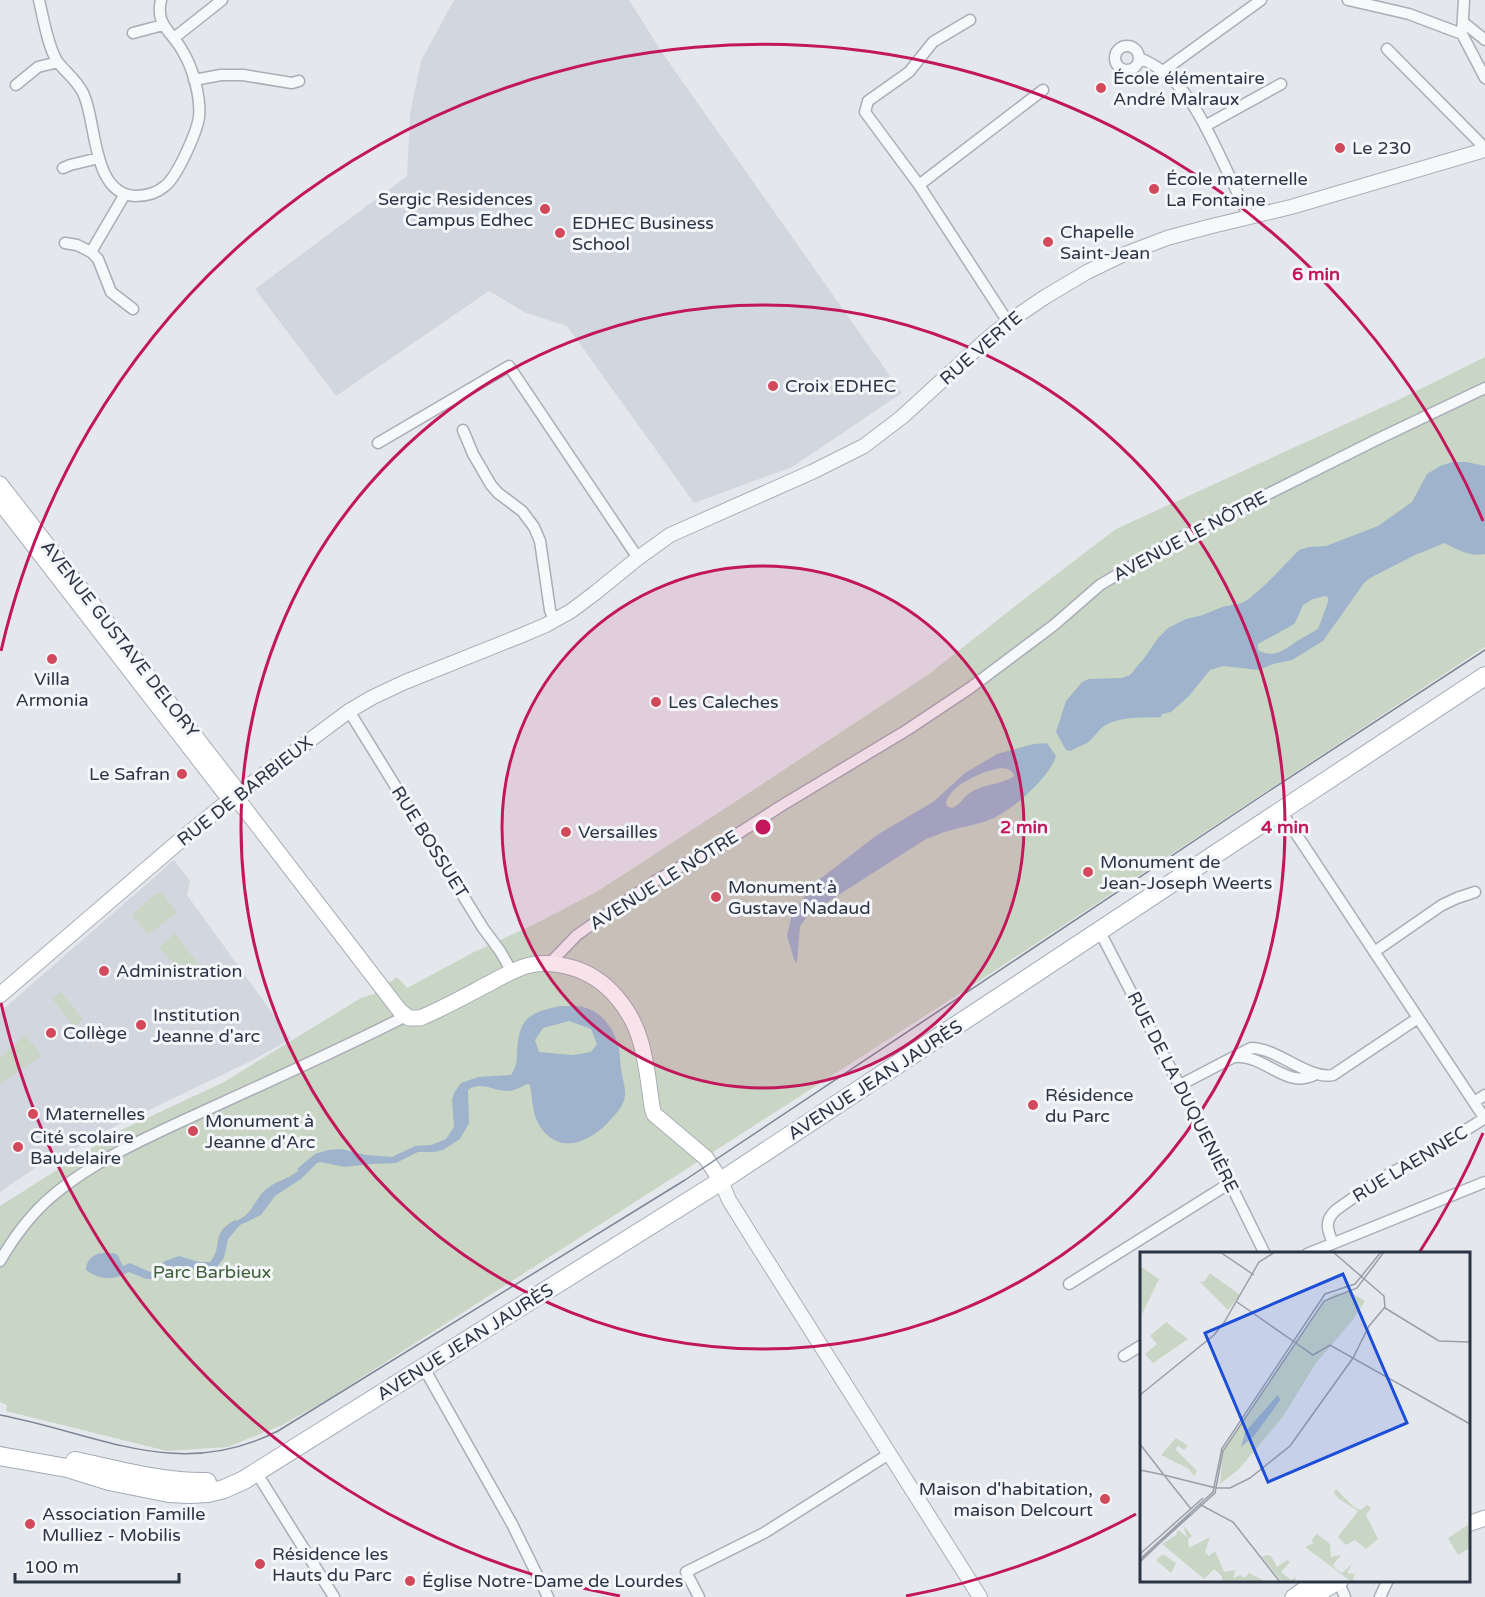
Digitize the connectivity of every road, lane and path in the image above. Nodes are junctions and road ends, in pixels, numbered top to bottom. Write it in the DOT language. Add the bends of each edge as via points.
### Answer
graph roads {
  1 [pos="39,0"];
  2 [pos="161,0"];
  3 [pos="222,0"];
  4 [pos="1261,0"];
  5 [pos="1348,0"];
  6 [pos="1464,0"];
  7 [pos="970,21"];
  8 [pos="1463,22"];
  9 [pos="163,25"];
  10 [pos="133,33"];
  11 [pos="1462,34"];
  12 [pos="174,38"];
  13 [pos="1485,39"];
  14 [pos="1387,49"];
  15 [pos="1139,58"];
  16 [pos="58,62"];
  17 [pos="1163,70"];
  18 [pos="1485,78"];
  19 [pos="194,80"];
  20 [pos="299,81"];
  21 [pos="1281,84"];
  22 [pos="16,85"];
  23 [pos="1043,90"];
  24 [pos="1205,126"];
  25 [pos="1485,149"];
  26 [pos="99,158"];
  27 [pos="63,168"];
  28 [pos="920,185"];
  29 [pos="125,194"];
  30 [pos="1249,217"];
  31 [pos="65,243"];
  32 [pos="92,252"];
  33 [pos="133,309"];
  34 [pos="1008,322"];
  35 [pos="1485,388"];
  36 [pos="463,430"];
  37 [pos="378,443"];
  38 [pos="0,484"];
  39 [pos="0,502"];
  40 [pos="638,558"];
  41 [pos="554,620"];
  42 [pos="520,636"];
  43 [pos="1485,676"];
  44 [pos="349,711"];
  45 [pos="235,796"];
  46 [pos="1281,812"];
  47 [pos="1475,892"];
  48 [pos="1100,932"];
  49 [pos="1374,952"];
  50 [pos="550,963"];
  51 [pos="512,972"];
  52 [pos="0,995"];
  53 [pos="406,1016"];
  54 [pos="1418,1018"];
  55 [pos="1180,1085"];
  56 [pos="1485,1095"];
  57 [pos="1474,1102"];
  58 [pos="1485,1118"];
  59 [pos="721,1181"];
  60 [pos="1485,1182"];
  61 [pos="1230,1183"];
  62 [pos="1333,1243"];
  63 [pos="1264,1252"];
  64 [pos="1312,1252"];
  65 [pos="0,1261"];
  66 [pos="1069,1284"];
  67 [pos="1140,1347"];
  68 [pos="1124,1356"];
  69 [pos="424,1368"];
  70 [pos="0,1445"];
  71 [pos="889,1454"];
  72 [pos="0,1456"];
  73 [pos="256,1472"];
  74 [pos="1485,1518"];
  75 [pos="1470,1522"];
  76 [pos="1316,1582"];
  77 [pos="1337,1582"];
  78 [pos="1339,1582"];
  79 [pos="1388,1582"];
  80 [pos="334,1597"];
  81 [pos="548,1597"];
  82 [pos="699,1597"];
  83 [pos="980,1597"];
  84 [pos="1293,1597"];
  85 [pos="1314,1597"];
  86 [pos="1345,1597"];
  87 [pos="1380,1597"];
  1 -- 16 [label="street"];
  2 -- 9 [label="street" via="159,16"];
  3 -- 12 [label="street"];
  4 -- 17 [label="street"];
  5 -- 11 [label="street" via="1409,14"];
  6 -- 8 [label="street"];
  7 -- 28 [label="street" via="933,42 909,72 868,101 865,112"];
  8 -- 11 [label="street"];
  8 -- 13 [label="street"];
  9 -- 10 [label="street"];
  9 -- 12 [label="street"];
  11 -- 18 [label="street"];
  12 -- 19 [label="street" via="184,52"];
  14 -- 25 [label="street"];
  15 -- 17 [label="street"];
  16 -- 22 [label="street" via="38,67"];
  16 -- 26 [label="street" via="84,94"];
  17 -- 24 [label="street" via="1186,94"];
  19 -- 20 [label="street" via="243,75"];
  19 -- 29 [label="street" via="200,109 198,124 176,174 155,192"];
  21 -- 24 [label="street"];
  23 -- 28 [label="street"];
  24 -- 30 [label="street"];
  25 -- 30 [label="street, RUE VERTE"];
  26 -- 27 [label="street"];
  26 -- 29 [label="street" via="109,179"];
  28 -- 34 [label="street"];
  29 -- 32 [label="street"];
  30 -- 34 [label="street, RUE VERTE" via="1167,238 1120,256 1066,284"];
  31 -- 32 [label="street"];
  32 -- 33 [label="street" via="111,292"];
  34 -- 40 [label="street, RUE VERTE" via="864,446 681,530"];
  35 -- 50 [label="street, AVENUE LE NÔTRE" via="1172,542 1100,585 970,688 656,881 582,931"];
  36 -- 41 [label="street" via="491,485 522,511 534,527"];
  37 -- 40 [label="street" via="509,366"];
  38 -- 45 [label="main road, AVENUE GUSTAVE DELORY" via="233,785"];
  39 -- 45 [label="main road, AVENUE GUSTAVE DELORY" via="224,792"];
  40 -- 41 [label="street, RUE VERTE"];
  41 -- 42 [label="street, RUE VERTE"];
  42 -- 44 [label="street, RUE DE BARBIEUX" via="405,682"];
  43 -- 46 [label="main road, AVENUE JEAN JAURÈS"];
  44 -- 45 [label="street, RUE DE BARBIEUX"];
  44 -- 51 [label="street, RUE BOSSUET"];
  45 -- 52 [label="main road, RUE DE BARBIEUX"];
  45 -- 53 [label="main road, AVENUE GUSTAVE DELORY"];
  46 -- 48 [label="main road, AVENUE JEAN JAURÈS"];
  46 -- 49 [label="street"];
  47 -- 49 [label="street" via="1442,905"];
  48 -- 55 [label="street, RUE DE LA DUQUENIÈRE"];
  48 -- 59 [label="main road, AVENUE JEAN JAURÈS"];
  49 -- 54 [label="street"];
  50 -- 51 [label="main road"];
  50 -- 59 [label="main road" via="591,975 620,1003 642,1044 654,1114 702,1154"];
  51 -- 53 [label="main road" via="423,1017"];
  53 -- 65 [label="street" via="96,1166 40,1206"];
  54 -- 55 [label="street" via="1333,1075 1316,1074 1256,1048"];
  54 -- 57 [label="street"];
  55 -- 61 [label="street, RUE DE LA DUQUENIÈRE"];
  56 -- 57 [label="street"];
  57 -- 58 [label="street"];
  58 -- 62 [label="street, RUE LAENNEC" via="1378,1180 1336,1210 1327,1222"];
  59 -- 69 [label="main road, AVENUE JEAN JAURÈS"];
  59 -- 71 [label="street" via="729,1200"];
  60 -- 62 [label="street"];
  61 -- 63 [label="street, RUE DE LA DUQUENIÈRE"];
  61 -- 66 [label="street"];
  62 -- 64 [label="street"];
  67 -- 68 [label="street"];
  69 -- 73 [label="main road, AVENUE JEAN JAURÈS"];
  69 -- 81 [label="street" via="512,1524"];
  70 -- 73 [label="main road, AVENUE JEAN JAURÈS" via="180,1482 208,1482"];
  71 -- 82 [label="street" via="764,1533 686,1572"];
  71 -- 83 [label="street"];
  72 -- 73 [label="main road, AVENUE JEAN JAURÈS" via="181,1494 224,1489"];
  73 -- 80 [label="street"];
  74 -- 75 [label="main road"];
  76 -- 84 [label="main road"];
  77 -- 85 [label="main road"];
  78 -- 86 [label="street"];
  79 -- 87 [label="street"];
}
